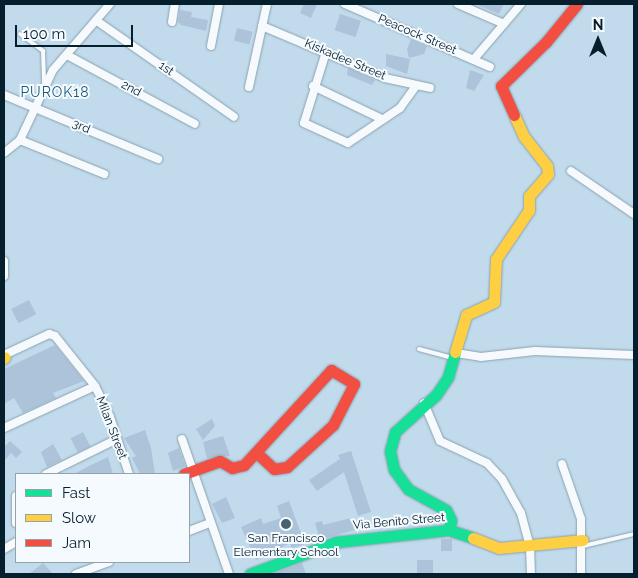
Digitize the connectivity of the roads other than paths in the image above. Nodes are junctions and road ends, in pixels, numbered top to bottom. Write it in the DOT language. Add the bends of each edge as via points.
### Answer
graph roads {
  1 [pos="110,4"];
  2 [pos="175,4"];
  3 [pos="219,4"];
  4 [pos="266,4"];
  5 [pos="345,4"];
  6 [pos="458,4"];
  7 [pos="521,4"];
  8 [pos="576,4"];
  9 [pos="97,21"];
  10 [pos="172,22"];
  11 [pos="504,24"];
  12 [pos="262,26"];
  13 [pos="20,34"];
  14 [pos="211,46"];
  15 [pos="326,52"];
  16 [pos="67,55"];
  17 [pos="474,59"];
  18 [pos="490,67"];
  19 [pos="44,84"];
  20 [pos="313,86"];
  21 [pos="416,86"];
  22 [pos="249,87"];
  23 [pos="430,88"];
  24 [pos="4,95"];
  25 [pos="35,108"];
  26 [pos="234,117"];
  27 [pos="382,119"];
  28 [pos="195,124"];
  29 [pos="20,140"];
  30 [pos="4,153"];
  31 [pos="158,159"];
  32 [pos="571,171"];
  33 [pos="104,174"];
  34 [pos="634,214"];
  35 [pos="4,261"];
  36 [pos="4,276"];
  37 [pos="419,350"];
  38 [pos="634,355"];
  39 [pos="455,356"];
  40 [pos="4,357"];
  41 [pos="94,386"];
  42 [pos="424,403"];
  43 [pos="4,428"];
  44 [pos="117,439"];
  45 [pos="182,439"];
  46 [pos="258,454"];
  47 [pos="562,464"];
  48 [pos="48,473"];
  49 [pos="129,473"];
  50 [pos="188,473"];
  51 [pos="190,478"];
  52 [pos="210,523"];
  53 [pos="449,530"];
  54 [pos="190,531"];
  55 [pos="634,534"];
  56 [pos="15,543"];
  57 [pos="583,543"];
  58 [pos="530,547"];
  59 [pos="4,549"];
  60 [pos="106,563"];
  61 [pos="76,574"];
  62 [pos="230,574"];
  63 [pos="250,574"];
  64 [pos="531,574"];
  65 [pos="580,574"];
  1 -- 9 [label="street"];
  2 -- 10 [label="street"];
  3 -- 14 [label="street"];
  4 -- 12 [label="street"];
  5 -- 17 [label="street, Peacock Street"];
  6 -- 11 [label="street"];
  7 -- 11 [label="street"];
  8 -- 39 [label="street" via="546,42 501,86 524,137 548,171 529,196 529,210 496,259 494,302 466,316"];
  9 -- 16 [label="street"];
  9 -- 26 [label="street, 1st"];
  11 -- 17 [label="street"];
  12 -- 15 [label="street, Kiskadee Street"];
  12 -- 22 [label="street"];
  13 -- 19 [label="lane" via="43,50"];
  15 -- 20 [label="street"];
  15 -- 21 [label="street, Kiskadee Street" via="385,78"];
  16 -- 19 [label="street"];
  16 -- 28 [label="street, 2nd"];
  17 -- 18 [label="street, Peacock Street"];
  19 -- 25 [label="street"];
  20 -- 27 [label="street"];
  20 -- 27 [label="street" via="304,123 348,143"];
  21 -- 23 [label="street, Kiskadee Street"];
  21 -- 27 [label="street" via="400,108"];
  24 -- 25 [label="street, 3rd"];
  25 -- 29 [label="street"];
  25 -- 31 [label="street, 3rd"];
  29 -- 30 [label="street"];
  29 -- 33 [label="street"];
  32 -- 34 [label="street"];
  35 -- 36 [label="street" via="7,269"];
  37 -- 39 [label="lane"];
  38 -- 39 [label="street" via="536,351 481,357"];
  39 -- 42 [label="street" via="436,395"];
  40 -- 41 [label="street, Milan Street" via="49,334 55,336"];
  41 -- 43 [label="street"];
  41 -- 44 [label="street, Milan Street"];
  42 -- 53 [label="street" via="395,432 390,452 394,470 408,489 446,510 451,520"];
  42 -- 58 [label="street" via="440,441 487,462 502,479 521,513"];
  44 -- 48 [label="street"];
  44 -- 49 [label="street, Milan Street"];
  45 -- 50 [label="street"];
  46 -- 46 [label="street" via="331,370 354,384 333,425 287,467 274,469"];
  46 -- 50 [label="street" via="244,465 232,468 220,462"];
  47 -- 57 [label="street" via="578,503"];
  51 -- 52 [label="street"];
  52 -- 54 [label="street"];
  52 -- 62 [label="street"];
  53 -- 58 [label="street, Via Benito Street" via="499,548"];
  53 -- 63 [label="street, Via Benito Street" via="336,542"];
  55 -- 57 [label="lane"];
  56 -- 59 [label="street"];
  57 -- 58 [label="street, Via Benito Street"];
  57 -- 65 [label="street"];
  58 -- 64 [label="street"];
  60 -- 61 [label="street"];
}
